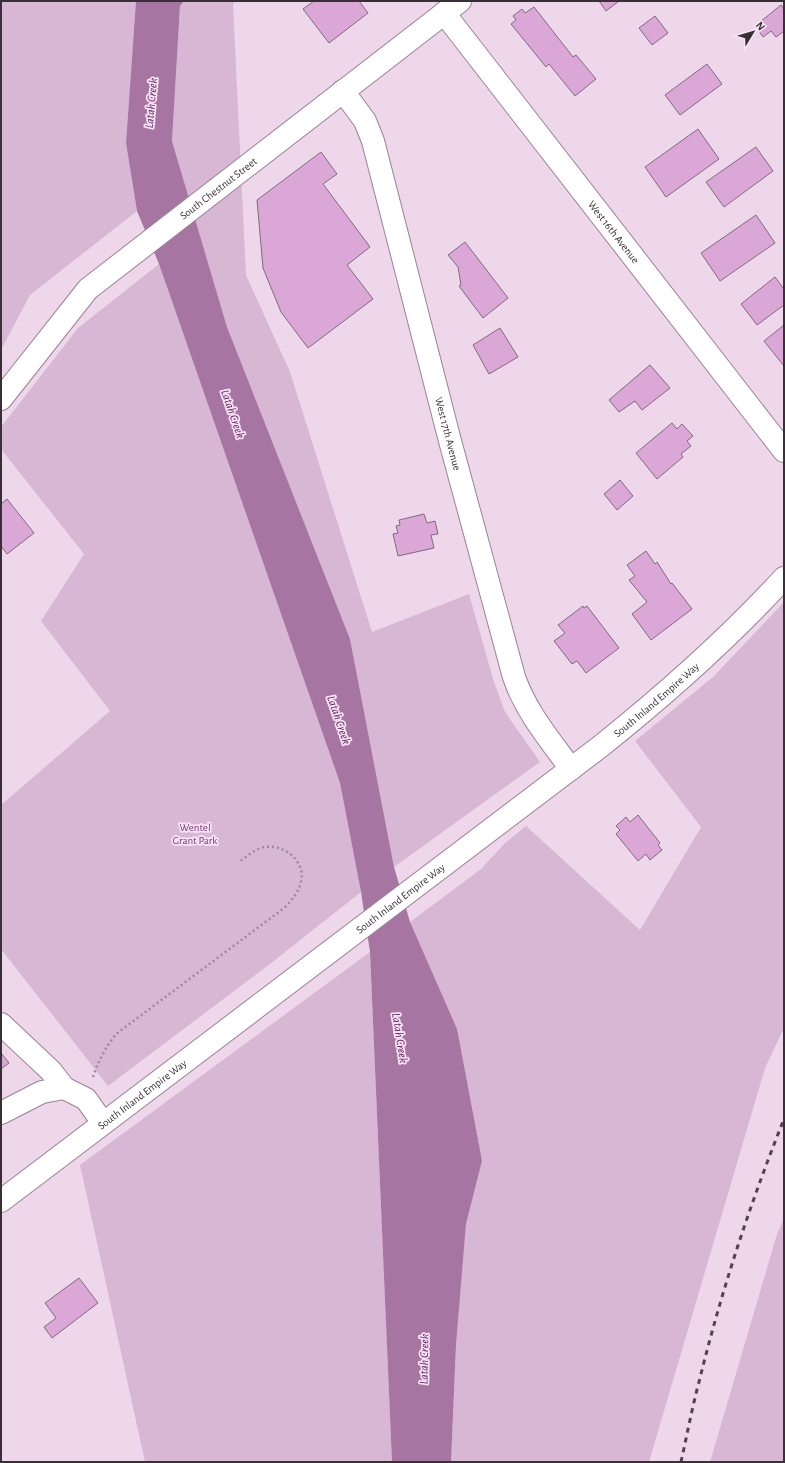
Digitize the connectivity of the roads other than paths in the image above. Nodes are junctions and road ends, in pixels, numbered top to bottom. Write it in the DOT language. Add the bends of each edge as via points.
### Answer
graph roads {
  1 [pos="452,7"];
  2 [pos="343,91"];
  3 [pos="1,399"];
  4 [pos="784,452"];
  5 [pos="784,578"];
  6 [pos="571,769"];
  7 [pos="1,1024"];
  8 [pos="64,1088"];
  9 [pos="1,1113"];
  10 [pos="103,1123"];
  11 [pos="1,1201"];
  1 -- 2 [label="street, South Chestnut Street"];
  1 -- 4 [label="street, West 16th Avenue"];
  2 -- 3 [label="street, South Chestnut Street" via="88,289"];
  2 -- 6 [label="street, West 17th Avenue" via="365,121 373,141 516,683 534,719"];
  5 -- 6 [label="street, South Inland Empire Way" via="691,670"];
  6 -- 10 [label="street, South Inland Empire Way"];
  7 -- 8 [label="street"];
  8 -- 9 [label="street" via="42,1092"];
  8 -- 10 [label="street" via="86,1099"];
  10 -- 11 [label="street, South Inland Empire Way"];
}
